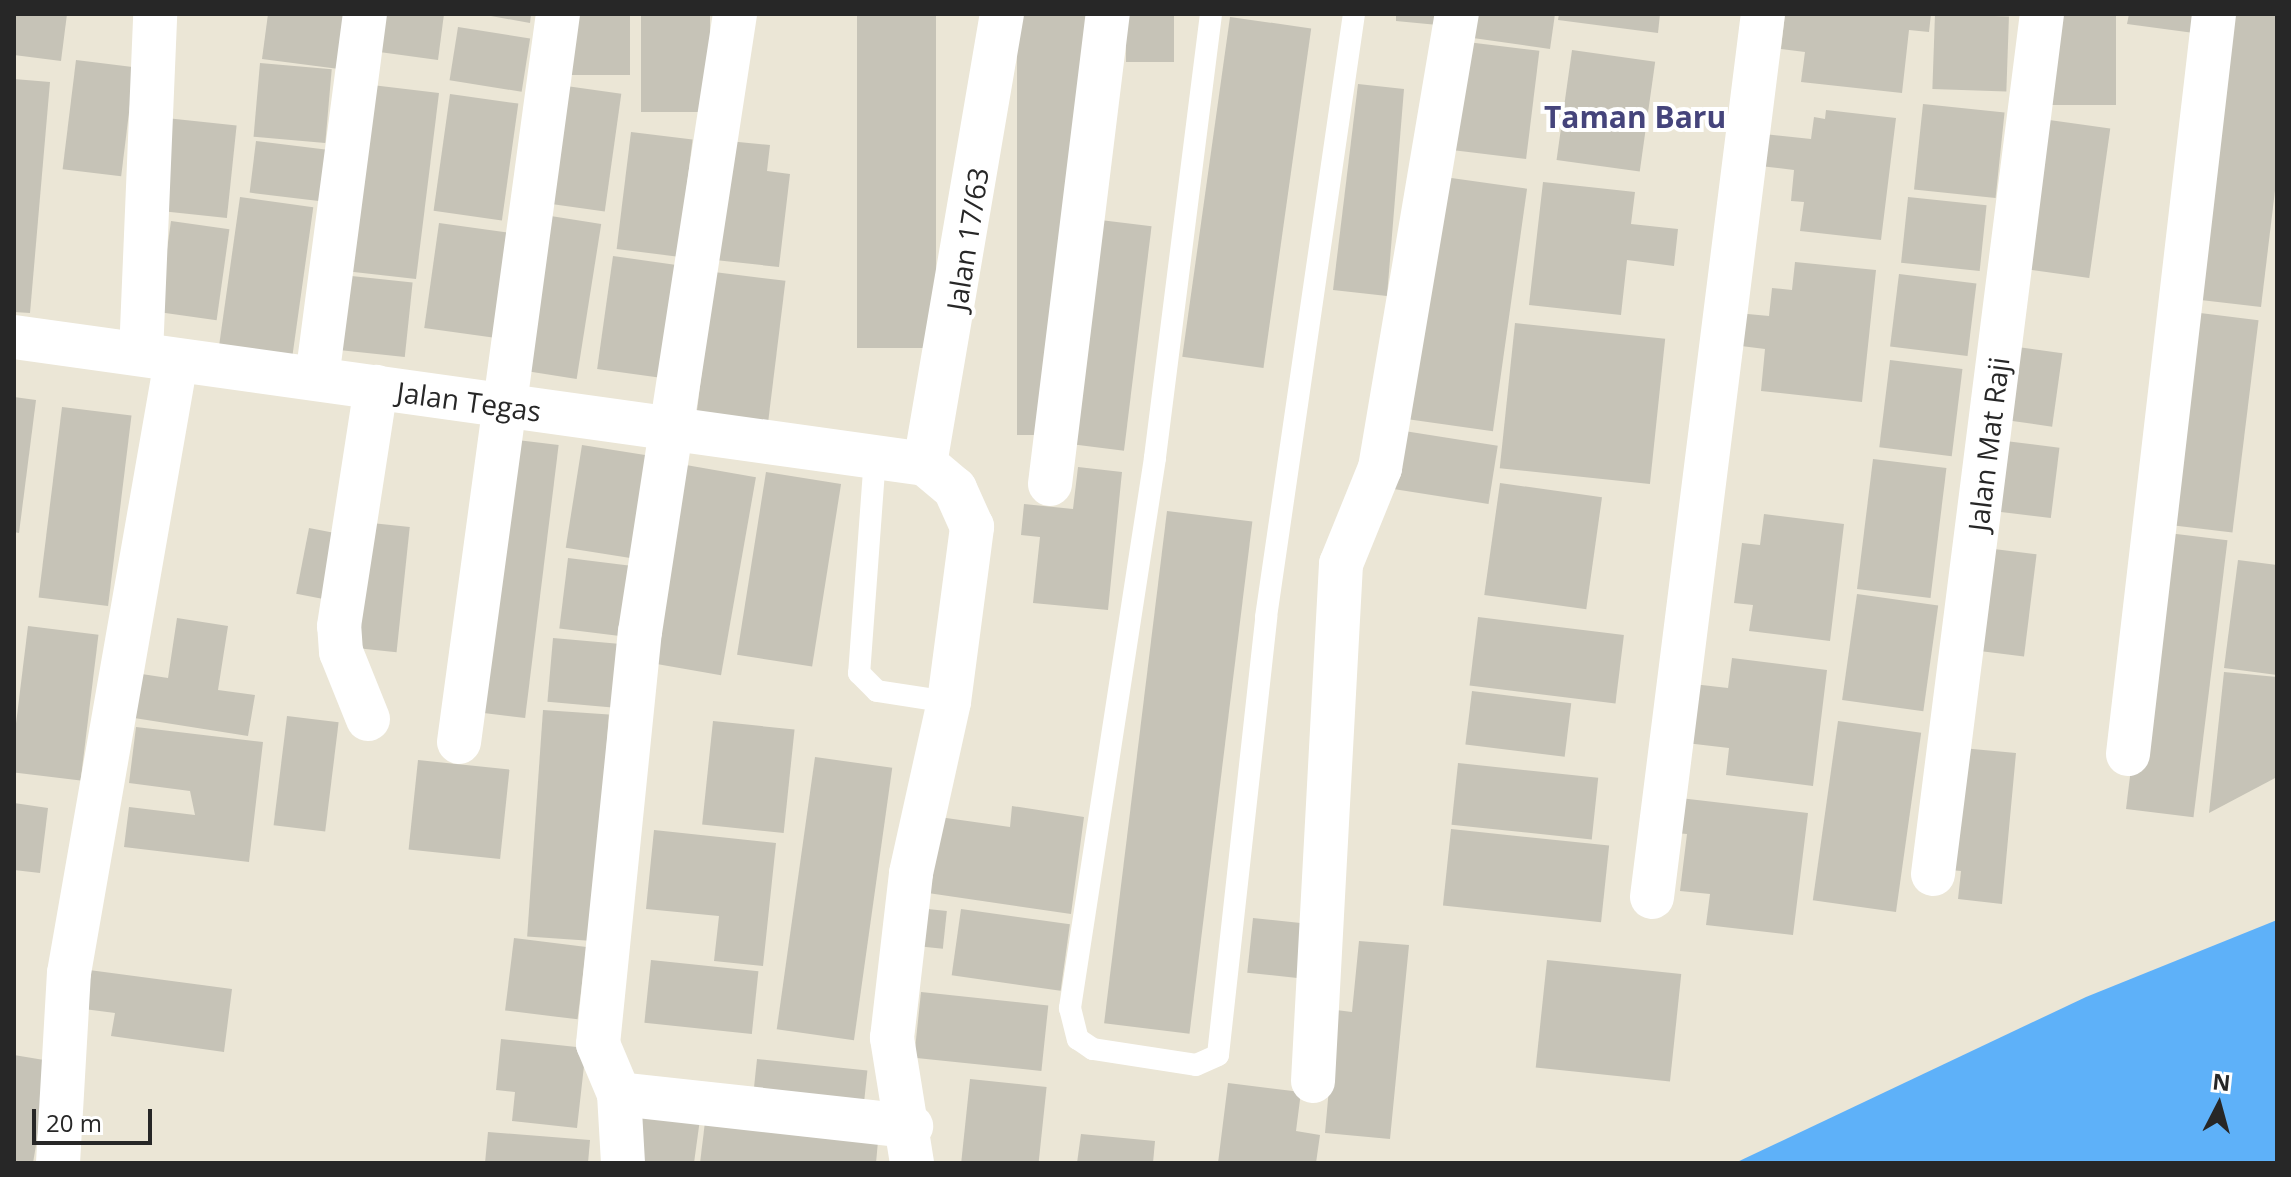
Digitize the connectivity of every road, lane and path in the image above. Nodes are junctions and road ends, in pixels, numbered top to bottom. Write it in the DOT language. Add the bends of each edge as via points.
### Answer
graph roads {
  1 [pos="155,14"];
  2 [pos="365,14"];
  3 [pos="558,14"];
  4 [pos="735,14"];
  5 [pos="1002,14"];
  6 [pos="1108,14"];
  7 [pos="1211,14"];
  8 [pos="1354,14"];
  9 [pos="1457,14"];
  10 [pos="1763,14"];
  11 [pos="2042,14"];
  12 [pos="2214,14"];
  13 [pos="14,337"];
  14 [pos="158,358"];
  15 [pos="317,378"];
  16 [pos="376,387"];
  17 [pos="500,406"];
  18 [pos="675,432"];
  19 [pos="875,457"];
  20 [pos="925,464"];
  21 [pos="1050,484"];
  22 [pos="949,702"];
  23 [pos="368,719"];
  24 [pos="459,742"];
  25 [pos="2128,754"];
  26 [pos="1933,874"];
  27 [pos="1652,897"];
  28 [pos="1313,1081"];
  29 [pos="619,1094"];
  30 [pos="912,1144"];
  31 [pos="58,1163"];
  32 [pos="623,1163"];
  1 -- 14 [label="street"];
  2 -- 15 [label="street"];
  3 -- 17 [label="street"];
  4 -- 18 [label="street"];
  5 -- 20 [label="street, Jalan 17/63"];
  6 -- 21 [label="street"];
  7 -- 8 [label="lane" via="1155,458 1070,1008 1078,1039 1093,1049 1196,1065 1218,1055 1266,617"];
  9 -- 28 [label="street" via="1380,468 1341,564"];
  10 -- 27 [label="street"];
  11 -- 26 [label="street, Jalan Mat Raji"];
  12 -- 25 [label="street"];
  13 -- 14 [label="street, Jalan Tegas"];
  14 -- 15 [label="street, Jalan Tegas"];
  14 -- 31 [label="street" via="69,973"];
  15 -- 16 [label="street, Jalan Tegas"];
  16 -- 17 [label="street, Jalan Tegas"];
  16 -- 23 [label="street" via="339,626 341,652"];
  17 -- 18 [label="street, Jalan Tegas"];
  17 -- 24 [label="street"];
  18 -- 19 [label="street, Jalan Tegas"];
  18 -- 29 [label="street" via="640,632 598,1044"];
  19 -- 20 [label="street, Jalan Tegas"];
  19 -- 22 [label="lane" via="859,673 877,691"];
  20 -- 22 [label="street" via="955,489 972,527"];
  22 -- 30 [label="street" via="911,873 892,1038"];
  29 -- 30 [label="street"];
  29 -- 32 [label="street"];
}
